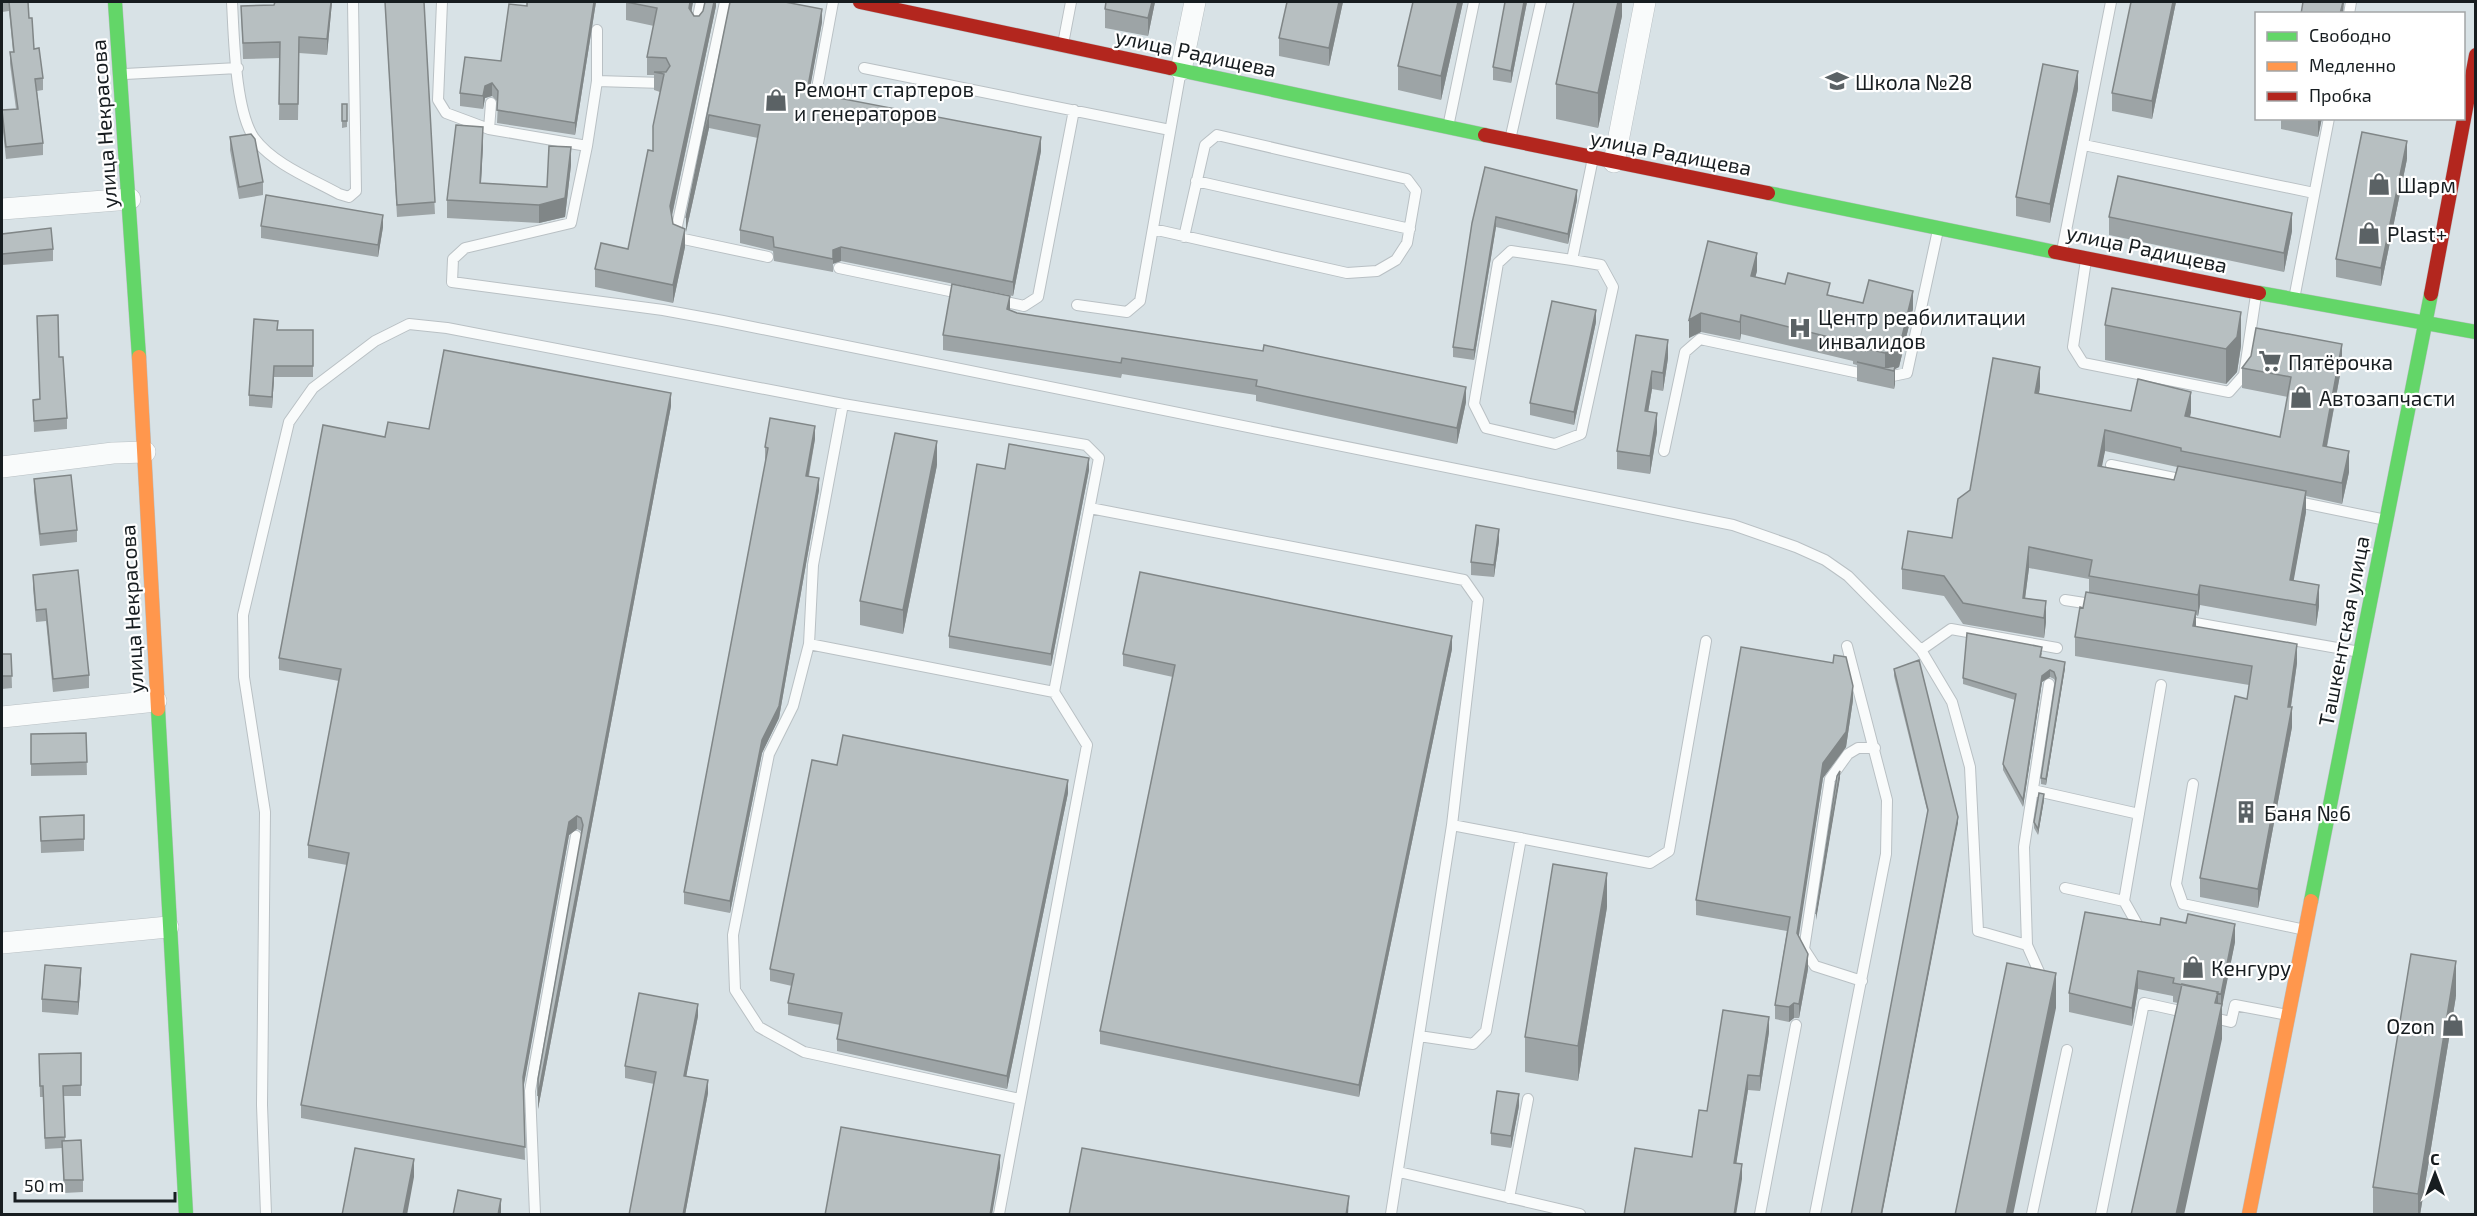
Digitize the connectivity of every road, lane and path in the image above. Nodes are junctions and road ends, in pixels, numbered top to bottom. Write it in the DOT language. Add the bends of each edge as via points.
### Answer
graph roads {
  1 [pos="115,2"];
  2 [pos="232,2"];
  3 [pos="353,2"];
  4 [pos="442,2"];
  5 [pos="701,2"];
  6 [pos="725,2"];
  7 [pos="833,2"];
  8 [pos="860,2"];
  9 [pos="1071,2"];
  10 [pos="1195,2"];
  11 [pos="1474,2"];
  12 [pos="1541,2"];
  13 [pos="1645,2"];
  14 [pos="2111,2"];
  15 [pos="696,27"];
  16 [pos="597,30"];
  17 [pos="1063,44"];
  18 [pos="2475,55"];
  19 [pos="238,68"];
  20 [pos="864,68"];
  21 [pos="1181,70"];
  22 [pos="122,75"];
  23 [pos="597,81"];
  24 [pos="663,82"];
  25 [pos="818,83"];
  26 [pos="491,103"];
  27 [pos="2465,109"];
  28 [pos="1074,111"];
  29 [pos="2328,120"];
  30 [pos="2463,120"];
  31 [pos="1448,127"];
  32 [pos="489,129"];
  33 [pos="1170,130"];
  34 [pos="1510,140"];
  35 [pos="2084,145"];
  36 [pos="587,146"];
  37 [pos="1604,160"];
  38 [pos="1197,181"];
  39 [pos="2314,193"];
  40 [pos="130,199"];
  41 [pos="2,209"];
  42 [pos="1939,227"];
  43 [pos="1153,229"];
  44 [pos="1410,229"];
  45 [pos="1184,237"];
  46 [pos="2062,252"];
  47 [pos="768,257"];
  48 [pos="2087,257"];
  49 [pos="1572,260"];
  50 [pos="839,268"];
  51 [pos="2257,292"];
  52 [pos="977,296"];
  53 [pos="989,299"];
  54 [pos="2294,300"];
  55 [pos="1077,305"];
  56 [pos="2445,308"];
  57 [pos="2425,324"];
  58 [pos="2475,332"];
  59 [pos="2441,333"];
  60 [pos="843,404"];
  61 [pos="1664,451"];
  62 [pos="145,452"];
  63 [pos="2111,465"];
  64 [pos="2,467"];
  65 [pos="2203,483"];
  66 [pos="2284,500"];
  67 [pos="1090,508"];
  68 [pos="2386,520"];
  69 [pos="2065,600"];
  70 [pos="2111,608"];
  71 [pos="2169,618"];
  72 [pos="1706,641"];
  73 [pos="809,644"];
  74 [pos="1847,646"];
  75 [pos="2056,648"];
  76 [pos="1921,650"];
  77 [pos="2360,652"];
  78 [pos="2049,684"];
  79 [pos="2161,685"];
  80 [pos="1054,692"];
  81 [pos="156,701"];
  82 [pos="2,717"];
  83 [pos="1875,748"];
  84 [pos="2193,784"];
  85 [pos="2033,790"];
  86 [pos="2139,814"];
  87 [pos="1452,825"];
  88 [pos="576,836"];
  89 [pos="1521,838"];
  90 [pos="2065,888"];
  91 [pos="2124,901"];
  92 [pos="168,927"];
  93 [pos="2306,930"];
  94 [pos="2141,931"];
  95 [pos="2,943"];
  96 [pos="2027,945"];
  97 [pos="1862,981"];
  98 [pos="2045,986"];
  99 [pos="2289,1016"];
  100 [pos="1796,1025"];
  101 [pos="1419,1036"];
  102 [pos="2067,1050"];
  103 [pos="1020,1099"];
  104 [pos="1528,1099"];
  105 [pos="1398,1172"];
  106 [pos="1509,1198"];
  107 [pos="186,1215"];
  108 [pos="266,1215"];
  109 [pos="535,1215"];
  110 [pos="999,1215"];
  111 [pos="1390,1215"];
  112 [pos="1580,1215"];
  113 [pos="1760,1215"];
  114 [pos="1815,1215"];
  115 [pos="2032,1215"];
  116 [pos="2101,1215"];
  117 [pos="2249,1215"];
  1 -- 22 [label="main road, улица Некрасова"];
  2 -- 19 [label="lane"];
  3 -- 19 [label="lane" via="356,191 349,197 282,162 255,140 244,119"];
  4 -- 32 [label="lane" via="438,100 446,113"];
  5 -- 15 [label="lane"];
  6 -- 47 [label="lane" via="677,226 679,238"];
  7 -- 25 [label="lane"];
  8 -- 17 [label="main road, улица Радищева" via="943,15"];
  9 -- 17 [label="lane"];
  10 -- 21 [label="street"];
  11 -- 31 [label="lane"];
  12 -- 34 [label="lane"];
  13 -- 37 [label="street"];
  14 -- 35 [label="lane"];
  16 -- 23 [label="lane"];
  17 -- 21 [label="main road, улица Радищева"];
  18 -- 27 [label="main road, Ташкентская улица"];
  19 -- 22 [label="lane"];
  20 -- 28 [label="lane"];
  21 -- 31 [label="main road, улица Радищева"];
  21 -- 33 [label="lane"];
  22 -- 40 [label="main road, улица Некрасова"];
  23 -- 24 [label="lane"];
  23 -- 36 [label="lane"];
  26 -- 32 [label="lane"];
  28 -- 33 [label="lane"];
  28 -- 53 [label="lane" via="1038,297 1024,306"];
  29 -- 39 [label="lane"];
  30 -- 57 [label="main road, Ташкентская улица"];
  31 -- 34 [label="main road, улица Радищева"];
  32 -- 36 [label="lane"];
  33 -- 43 [label="lane"];
  34 -- 37 [label="main road, улица Радищева"];
  35 -- 39 [label="lane"];
  35 -- 46 [label="lane"];
  36 -- 76 [label="lane" via="570,223 465,248 453,259 452,282 723,321 1732,525 1825,560 1848,576"];
  37 -- 42 [label="main road, улица Радищева"];
  37 -- 49 [label="lane"];
  38 -- 44 [label="lane"];
  38 -- 44 [label="lane" via="1205,144 1217,135 1407,178 1416,191"];
  38 -- 45 [label="lane"];
  39 -- 54 [label="lane"];
  40 -- 41 [label="street"];
  40 -- 62 [label="main road, улица Некрасова"];
  42 -- 46 [label="main road, улица Радищева"];
  42 -- 61 [label="lane" via="1906,373 1885,379 1700,339 1685,351"];
  43 -- 45 [label="lane"];
  43 -- 55 [label="lane" via="1140,301 1127,312"];
  44 -- 45 [label="lane" via="1407,243 1396,260 1377,271 1347,273"];
  46 -- 48 [label="main road, улица Радищева"];
  48 -- 51 [label="main road, улица Радищева"];
  48 -- 51 [label="lane" via="2073,347 2083,363 2229,392 2244,375"];
  49 -- 49 [label="lane" via="1510,250 1498,263 1474,404 1486,429 1555,444 1581,434 1613,287 1601,265"];
  50 -- 52 [label="lane"];
  51 -- 54 [label="main road, улица Радищева"];
  54 -- 57 [label="main road, улица Радищева"];
  56 -- 59 [label="main road"];
  57 -- 59 [label="main road, улица Радищева"];
  57 -- 68 [label="main road, Ташкентская улица"];
  58 -- 59 [label="main road, улица Радищева"];
  60 -- 67 [label="lane" via="1086,445 1099,458"];
  60 -- 73 [label="lane" via="813,565"];
  60 -- 108 [label="lane" via="409,324 375,341 313,388 288,422 243,615 244,677 265,812 262,1105"];
  62 -- 64 [label="street"];
  62 -- 81 [label="main road, улица Некрасова"];
  63 -- 65 [label="lane"];
  66 -- 68 [label="lane"];
  67 -- 80 [label="lane"];
  67 -- 87 [label="lane" via="1464,580 1478,600"];
  68 -- 77 [label="main road, Ташкентская улица"];
  69 -- 70 [label="lane"];
  71 -- 77 [label="lane"];
  72 -- 89 [label="lane" via="1669,851 1650,862"];
  73 -- 80 [label="lane"];
  73 -- 103 [label="lane" via="793,706 769,754 733,935 735,990 759,1027 804,1052"];
  74 -- 83 [label="lane"];
  75 -- 76 [label="lane" via="1951,629"];
  76 -- 96 [label="lane" via="1952,702 1970,767 1978,931"];
  77 -- 93 [label="main road, Ташкентская улица"];
  78 -- 85 [label="lane"];
  79 -- 86 [label="lane"];
  80 -- 103 [label="lane" via="1087,745"];
  81 -- 82 [label="street"];
  81 -- 92 [label="main road, улица Некрасова"];
  83 -- 97 [label="lane" via="1887,800 1886,854"];
  83 -- 97 [label="lane" via="1858,748 1848,754 1830,779 1804,949 1815,966"];
  84 -- 93 [label="lane" via="2176,884 2182,904"];
  85 -- 86 [label="lane"];
  85 -- 96 [label="lane" via="2024,847"];
  86 -- 91 [label="lane"];
  87 -- 89 [label="lane"];
  87 -- 101 [label="lane"];
  88 -- 109 [label="lane" via="530,1091"];
  89 -- 101 [label="lane" via="1486,1031 1473,1044"];
  90 -- 91 [label="lane"];
  91 -- 94 [label="lane"];
  92 -- 95 [label="street"];
  92 -- 107 [label="main road, улица Некрасова"];
  93 -- 99 [label="main road, Ташкентская улица"];
  96 -- 98 [label="lane"];
  97 -- 114 [label="lane"];
  99 -- 116 [label="lane" via="2235,1005 2231,1022 2144,1003"];
  99 -- 117 [label="main road, Ташкентская улица"];
  100 -- 113 [label="lane"];
  101 -- 105 [label="lane"];
  102 -- 115 [label="lane"];
  103 -- 110 [label="lane"];
  104 -- 106 [label="lane"];
  105 -- 106 [label="lane"];
  105 -- 111 [label="lane"];
  106 -- 112 [label="lane"];
}
